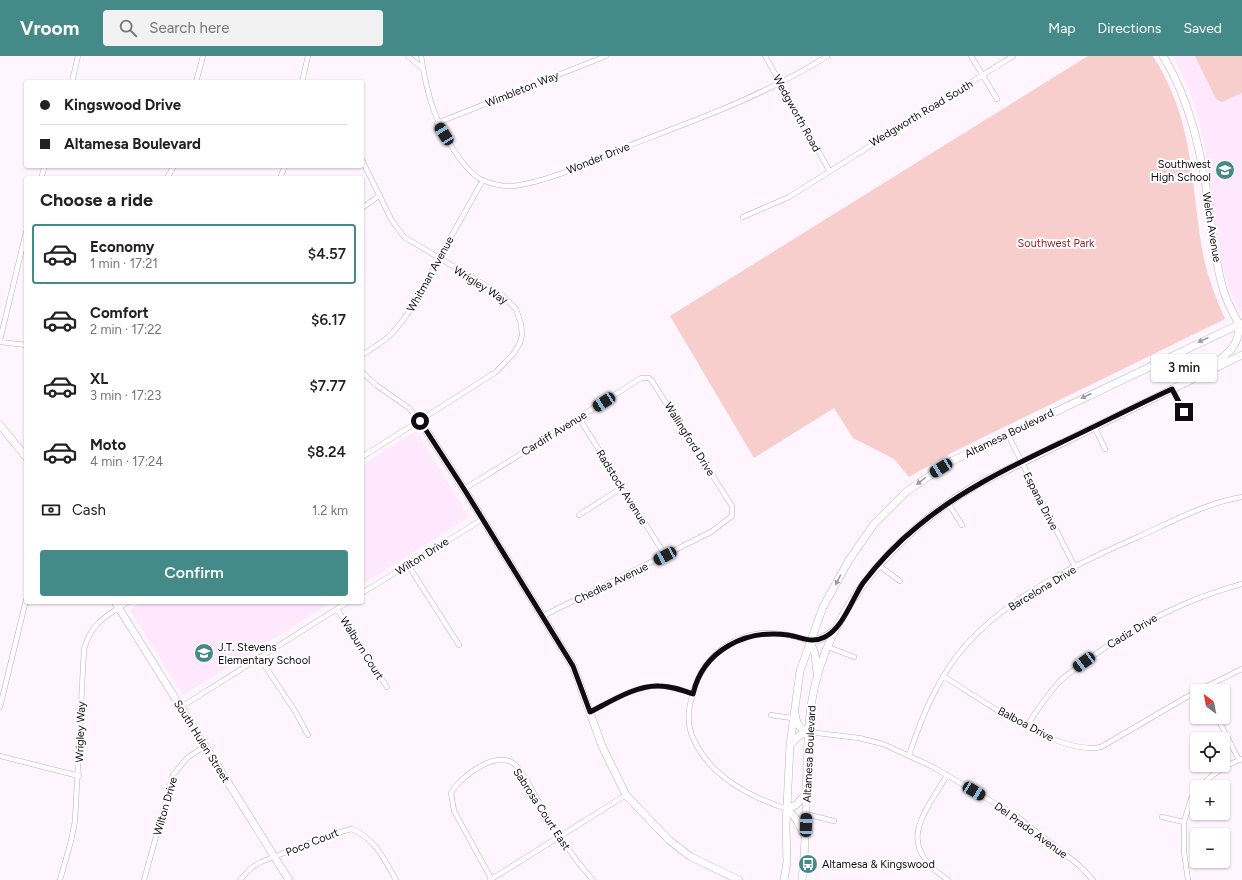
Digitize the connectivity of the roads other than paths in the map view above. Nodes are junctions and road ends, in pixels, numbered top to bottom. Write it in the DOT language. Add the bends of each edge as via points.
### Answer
graph roads {
  1 [pos="78,56"];
  2 [pos="203,56"];
  3 [pos="308,56"];
  4 [pos="408,56"];
  5 [pos="421,56"];
  6 [pos="606,56"];
  7 [pos="765,56"];
  8 [pos="827,56"];
  9 [pos="971,56"];
  10 [pos="1014,56"];
  11 [pos="1163,56"];
  12 [pos="423,69"];
  13 [pos="983,76"];
  14 [pos="72,80"];
  15 [pos="197,80"];
  16 [pos="302,80"];
  17 [pos="780,83"];
  18 [pos="997,99"];
  19 [pos="438,123"];
  20 [pos="364,164"];
  21 [pos="829,170"];
  22 [pos="483,180"];
  23 [pos="380,195"];
  24 [pos="364,207"];
  25 [pos="743,217"];
  26 [pos="24,245"];
  27 [pos="438,258"];
  28 [pos="1241,326"];
  29 [pos="0,341"];
  30 [pos="24,345"];
  31 [pos="364,353"];
  32 [pos="1242,355"];
  33 [pos="364,374"];
  34 [pos="1196,377"];
  35 [pos="643,378"];
  36 [pos="1172,389"];
  37 [pos="1184,412"];
  38 [pos="579,418"];
  39 [pos="420,421"];
  40 [pos="0,425"];
  41 [pos="1094,426"];
  42 [pos="1007,433"];
  43 [pos="1105,450"];
  44 [pos="24,455"];
  45 [pos="364,456"];
  46 [pos="1020,462"];
  47 [pos="622,487"];
  48 [pos="464,489"];
  49 [pos="1242,496"];
  50 [pos="948,502"];
  51 [pos="732,506"];
  52 [pos="579,515"];
  53 [pos="483,519"];
  54 [pos="962,525"];
  55 [pos="665,556"];
  56 [pos="878,565"];
  57 [pos="408,566"];
  58 [pos="1075,567"];
  59 [pos="900,581"];
  60 [pos="1242,584"];
  61 [pos="364,592"];
  62 [pos="25,604"];
  63 [pos="345,604"];
  64 [pos="117,605"];
  65 [pos="337,609"];
  66 [pos="543,616"];
  67 [pos="838,628"];
  68 [pos="810,641"];
  69 [pos="460,645"];
  70 [pos="828,647"];
  71 [pos="259,657"];
  72 [pos="854,657"];
  73 [pos="1242,668"];
  74 [pos="944,676"];
  75 [pos="818,677"];
  76 [pos="1211,684"];
  77 [pos="386,687"];
  78 [pos="693,694"];
  79 [pos="1190,696"];
  80 [pos="794,705"];
  81 [pos="0,707"];
  82 [pos="180,707"];
  83 [pos="590,712"];
  84 [pos="771,715"];
  85 [pos="792,718"];
  86 [pos="1221,724"];
  87 [pos="1027,726"];
  88 [pos="809,732"];
  89 [pos="308,735"];
  90 [pos="205,746"];
  91 [pos="790,746"];
  92 [pos="909,755"];
  93 [pos="0,756"];
  94 [pos="1241,760"];
  95 [pos="947,775"];
  96 [pos="79,776"];
  97 [pos="1207,780"];
  98 [pos="806,794"];
  99 [pos="626,795"];
  100 [pos="1190,802"];
  101 [pos="787,809"];
  102 [pos="806,814"];
  103 [pos="1162,817"];
  104 [pos="834,821"];
  105 [pos="1184,822"];
  106 [pos="559,836"];
  107 [pos="806,837"];
  108 [pos="274,857"];
  109 [pos="60,880"];
  110 [pos="144,880"];
  111 [pos="240,880"];
  112 [pos="289,880"];
  113 [pos="396,880"];
  114 [pos="491,880"];
  115 [pos="593,880"];
  116 [pos="739,880"];
  117 [pos="784,880"];
  118 [pos="802,880"];
  119 [pos="948,880"];
  120 [pos="1093,880"];
  121 [pos="1188,880"];
  1 -- 14 [label="street"];
  2 -- 15 [label="street"];
  3 -- 16 [label="street"];
  4 -- 12 [label="street"];
  5 -- 12 [label="street, Wonder Drive"];
  6 -- 19 [label="street, Wimbleton Way"];
  7 -- 17 [label="street, Wedgworth Road"];
  8 -- 17 [label="street, Wonder Drive" via="798,75"];
  9 -- 13 [label="street"];
  10 -- 13 [label="street, Wedgworth Road South"];
  11 -- 28 [label="main road, Welch Avenue" via="1180,87 1196,136 1222,285"];
  12 -- 19 [label="street, Wonder Drive"];
  13 -- 18 [label="street"];
  13 -- 21 [label="street, Wedgworth Road South"];
  17 -- 21 [label="street, Wedgworth Road"];
  17 -- 22 [label="street, Wonder Drive" via="536,182 500,186"];
  19 -- 22 [label="street, Wonder Drive" via="465,165"];
  20 -- 23 [label="street, Wrigley Way"];
  21 -- 25 [label="street, Wedgworth Road South" via="789,197"];
  22 -- 27 [label="street, Whitman Avenue"];
  23 -- 24 [label="street"];
  23 -- 27 [label="street, Wrigley Way" via="391,219 404,237"];
  26 -- 29 [label="street"];
  27 -- 31 [label="street, Whitman Avenue" via="395,332"];
  27 -- 39 [label="street, Wrigley Way" via="511,302 516,309 522,334 514,353 496,372"];
  28 -- 34 [label="main road" via="1235,346 1227,356"];
  28 -- 42 [label="main road, Altamesa Boulevard, one-way"];
  29 -- 30 [label="street"];
  32 -- 34 [label="main road, Altamesa Boulevard"];
  33 -- 39 [label="street" via="409,408"];
  34 -- 36 [label="main road, Altamesa Boulevard"];
  35 -- 38 [label="street, Cardiff Avenue"];
  35 -- 51 [label="street, Wallingford Drive" via="652,381"];
  36 -- 37 [label="street"];
  36 -- 41 [label="main road, Altamesa Boulevard"];
  38 -- 47 [label="street, Radstock Avenue"];
  38 -- 48 [label="street, Cardiff Avenue"];
  39 -- 45 [label="street, Wrigley Way"];
  39 -- 48 [label="main road"];
  40 -- 44 [label="main road"];
  41 -- 43 [label="street"];
  41 -- 46 [label="main road, Altamesa Boulevard"];
  42 -- 46 [label="street, Espana Drive"];
  42 -- 68 [label="main road, Altamesa Boulevard, one-way" via="930,474 887,511 863,540 840,576 823,607"];
  46 -- 50 [label="main road, Altamesa Boulevard" via="976,484"];
  46 -- 58 [label="street, Espana Drive"];
  47 -- 52 [label="street"];
  47 -- 55 [label="street, Radstock Avenue"];
  48 -- 53 [label="main road"];
  49 -- 58 [label="street, Barcelona Drive" via="1180,518"];
  50 -- 54 [label="street"];
  50 -- 56 [label="main road, Altamesa Boulevard" via="902,540"];
  51 -- 55 [label="street, Chedlea Avenue" via="732,516 728,520"];
  53 -- 57 [label="street, Wilton Drive"];
  53 -- 66 [label="main road"];
  55 -- 66 [label="street, Chedlea Avenue"];
  56 -- 59 [label="street"];
  56 -- 67 [label="main road, Altamesa Boulevard" via="856,595"];
  57 -- 61 [label="street, Wilton Drive"];
  57 -- 69 [label="street"];
  58 -- 74 [label="street, Barcelona Drive" via="1012,604 965,646"];
  60 -- 87 [label="street, Cadiz Drive" via="1183,604 1155,617 1102,649 1060,681"];
  62 -- 81 [label="street"];
  63 -- 65 [label="street"];
  64 -- 82 [label="main road, South Hulen Street"];
  64 -- 96 [label="street, Wrigley Way" via="94,626 84,649"];
  65 -- 71 [label="street"];
  65 -- 77 [label="street, Walburn Court"];
  66 -- 83 [label="main road" via="573,666"];
  67 -- 68 [label="main road" via="827,636"];
  67 -- 70 [label="main road, Altamesa Boulevard"];
  68 -- 75 [label="main road" via="815,654"];
  68 -- 78 [label="street" via="789,635 767,633 736,642 707,662 700,671"];
  68 -- 80 [label="main road, Altamesa Boulevard" via="800,671"];
  70 -- 72 [label="street"];
  70 -- 75 [label="main road, Altamesa Boulevard"];
  71 -- 82 [label="street"];
  71 -- 89 [label="street"];
  73 -- 76 [label="street, Balboa Drive"];
  74 -- 87 [label="street, Balboa Drive"];
  74 -- 92 [label="street, Barcelona Drive" via="922,716"];
  75 -- 88 [label="main road, Altamesa Boulevard"];
  78 -- 83 [label="street" via="658,685 627,694"];
  78 -- 101 [label="street" via="688,709 688,723 696,743 708,761 736,786 768,803"];
  79 -- 87 [label="street, Balboa Drive" via="1101,747 1069,745"];
  80 -- 85 [label="main road, Altamesa Boulevard"];
  80 -- 88 [label="main road" via="799,726"];
  82 -- 90 [label="main road, South Hulen Street"];
  83 -- 99 [label="main road" via="602,746"];
  84 -- 85 [label="street, Altamesa Boulevard"];
  85 -- 91 [label="main road, Altamesa Boulevard"];
  86 -- 94 [label="street"];
  88 -- 91 [label="main road" via="800,735"];
  88 -- 92 [label="street, Del Prado Avenue" via="859,738 883,744"];
  88 -- 98 [label="main road, Altamesa Boulevard"];
  90 -- 108 [label="main road, South Hulen Street"];
  90 -- 110 [label="street, Wilton Drive" via="187,758 173,775"];
  91 -- 101 [label="main road, Altamesa Boulevard"];
  92 -- 95 [label="street, Del Prado Avenue"];
  93 -- 96 [label="street"];
  94 -- 97 [label="street" via="1227,765"];
  95 -- 119 [label="street" via="923,815 917,836 920,851 927,861"];
  95 -- 120 [label="street, Del Prado Avenue" via="1015,815 1080,866"];
  96 -- 109 [label="street, Wrigley Way" via="72,834"];
  98 -- 101 [label="main road" via="796,805"];
  98 -- 102 [label="main road, Altamesa Boulevard"];
  99 -- 106 [label="street"];
  99 -- 116 [label="main road" via="669,840 691,857"];
  100 -- 105 [label="street"];
  101 -- 107 [label="main road" via="796,818"];
  101 -- 117 [label="main road, Altamesa Boulevard" via="787,862"];
  102 -- 104 [label="street, Altamesa Boulevard"];
  102 -- 107 [label="main road, Altamesa Boulevard"];
  103 -- 105 [label="street"];
  105 -- 121 [label="street" via="1184,852"];
  106 -- 114 [label="street"];
  106 -- 114 [label="street, Sabrosa Court East" via="513,764 498,760 463,778 451,793 451,803"];
  106 -- 115 [label="street, Sabrosa Court East"];
  107 -- 118 [label="main road, Altamesa Boulevard"];
  108 -- 111 [label="street" via="251,868"];
  108 -- 112 [label="main road, South Hulen Street"];
  108 -- 113 [label="street, Poco Court" via="351,829 370,840"];
}
